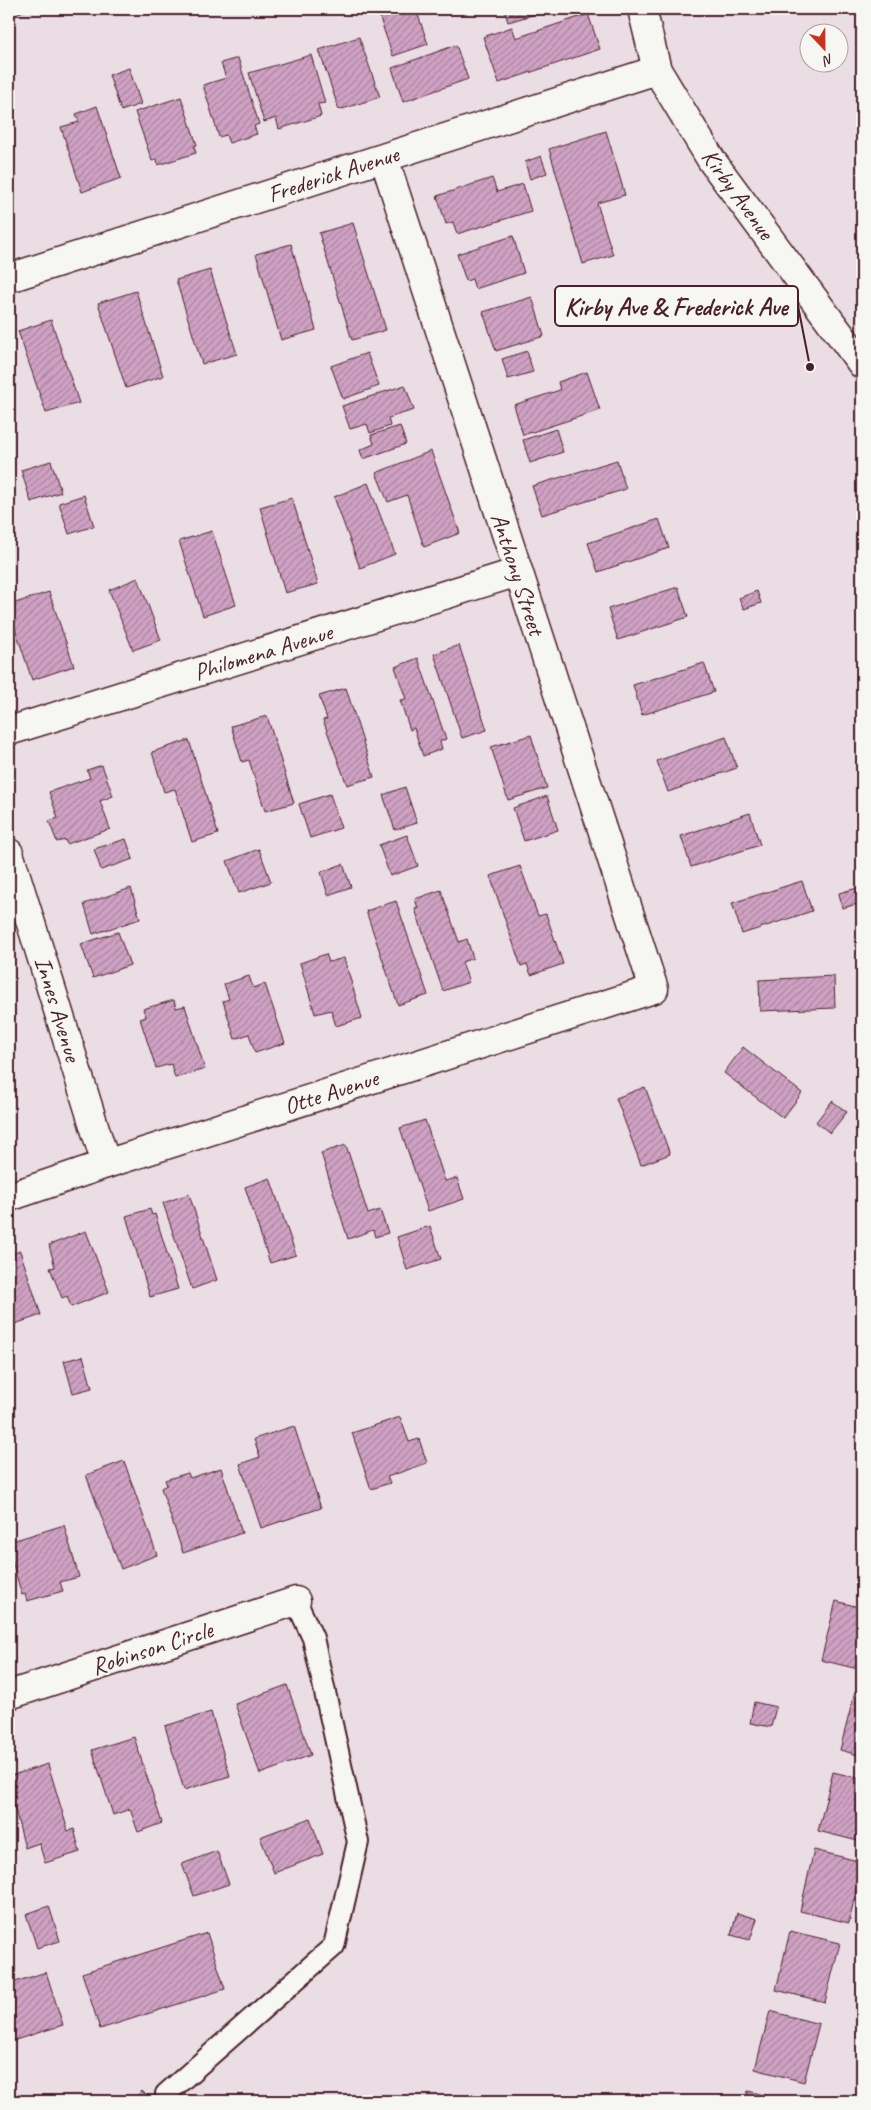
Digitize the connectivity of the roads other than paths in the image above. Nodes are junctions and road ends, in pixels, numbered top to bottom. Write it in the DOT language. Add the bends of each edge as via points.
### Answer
graph roads {
  1 [pos="642,9"];
  2 [pos="657,70"];
  3 [pos="384,158"];
  4 [pos="9,278"];
  5 [pos="862,364"];
  6 [pos="518,572"];
  7 [pos="9,731"];
  8 [pos="9,853"];
  9 [pos="654,989"];
  10 [pos="106,1164"];
  11 [pos="9,1197"];
  12 [pos="296,1600"];
  13 [pos="9,1695"];
  14 [pos="166,2094"];
  1 -- 2 [label="street, Kirby Avenue"];
  2 -- 3 [label="street, Frederick Avenue"];
  2 -- 5 [label="street, Kirby Avenue" via="712,161"];
  3 -- 4 [label="street, Frederick Avenue"];
  3 -- 6 [label="street, Anthony Street"];
  6 -- 7 [label="street, Philomena Avenue"];
  6 -- 9 [label="street, Anthony Street"];
  8 -- 10 [label="street, Innes Avenue"];
  9 -- 10 [label="street, Otte Avenue"];
  10 -- 11 [label="street, Otte Avenue"];
  12 -- 13 [label="street, Robinson Circle"];
  12 -- 14 [label="lane" via="313,1638 358,1842 334,1946"];
}
